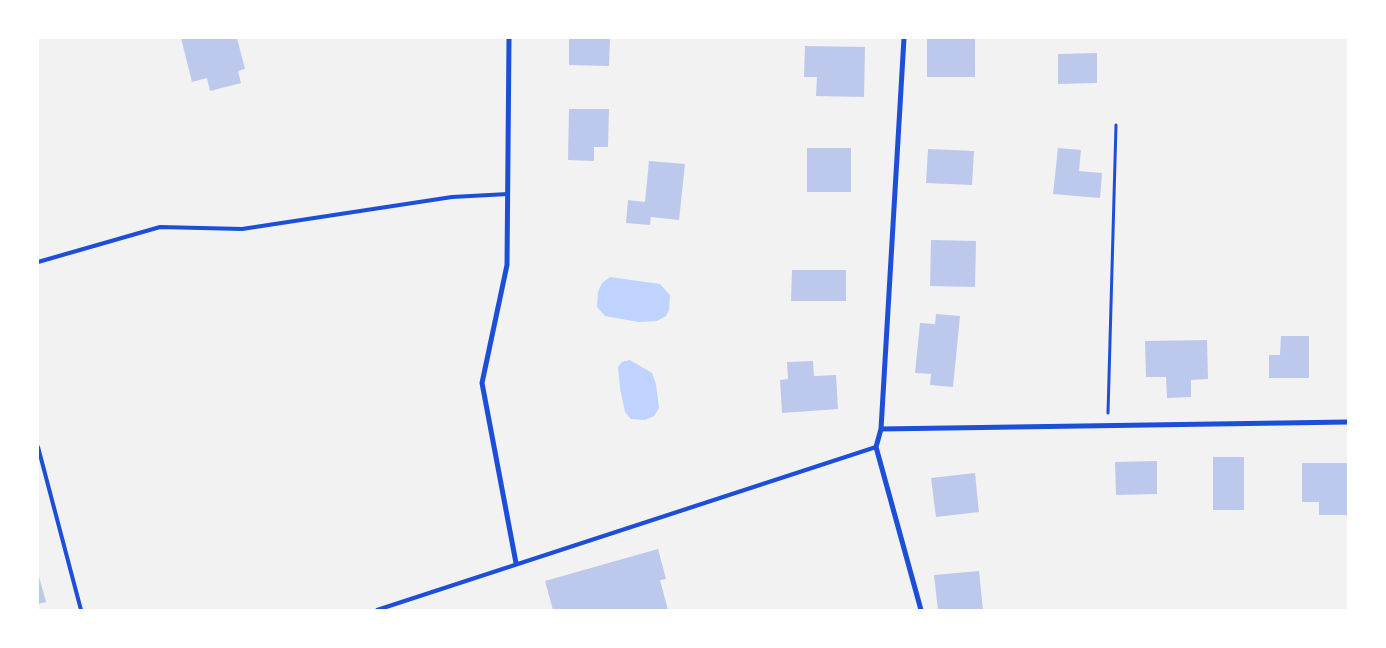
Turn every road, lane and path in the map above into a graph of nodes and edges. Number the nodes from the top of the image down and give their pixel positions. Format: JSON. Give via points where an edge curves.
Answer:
{"nodes":[{"id":1,"x":509,"y":38,"type":"edge"},
{"id":2,"x":904,"y":38,"type":"edge"},
{"id":3,"x":1116,"y":125,"type":"dead end"},
{"id":4,"x":508,"y":194,"type":"junction"},
{"id":5,"x":38,"y":262,"type":"edge"},
{"id":6,"x":1348,"y":422,"type":"edge"},
{"id":7,"x":1108,"y":426,"type":"junction"},
{"id":8,"x":882,"y":429,"type":"junction"},
{"id":9,"x":876,"y":446,"type":"junction"},
{"id":10,"x":38,"y":447,"type":"edge"},
{"id":11,"x":516,"y":563,"type":"junction"},
{"id":12,"x":81,"y":610,"type":"edge"},
{"id":13,"x":376,"y":610,"type":"edge"},
{"id":14,"x":921,"y":610,"type":"edge"}],
"edges":[{"from":1,"to":4,"type":"street"},
{"from":2,"to":8,"type":"street"},
{"from":3,"to":7,"type":"path"},
{"from":4,"to":5,"type":"lane","via":[[452,197],[242,229],[160,227]]},
{"from":4,"to":11,"type":"street","via":[[507,265],[482,383]]},
{"from":6,"to":7,"type":"street"},
{"from":7,"to":8,"type":"street"},
{"from":8,"to":9,"type":"street"},
{"from":9,"to":11,"type":"lane"},
{"from":9,"to":14,"type":"street"},
{"from":10,"to":12,"type":"lane"},
{"from":11,"to":13,"type":"lane"}]}
